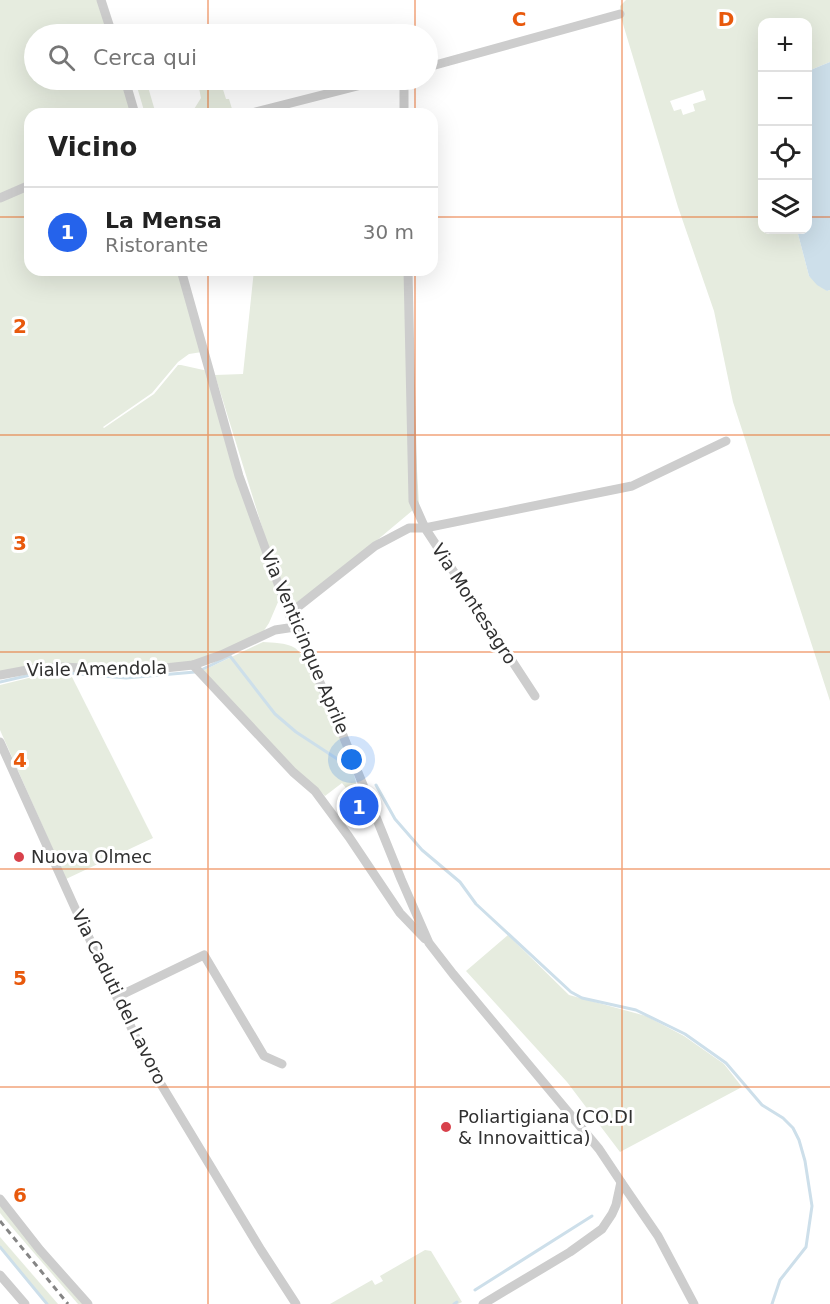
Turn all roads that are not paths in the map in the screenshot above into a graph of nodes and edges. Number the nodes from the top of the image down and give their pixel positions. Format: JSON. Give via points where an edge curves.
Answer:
{"nodes":[{"id":1,"x":101,"y":0,"type":"edge"},
{"id":2,"x":620,"y":14,"type":"dead end"},
{"id":3,"x":109,"y":24,"type":"edge"},
{"id":4,"x":438,"y":64,"type":"edge"},
{"id":5,"x":128,"y":90,"type":"edge"},
{"id":6,"x":342,"y":90,"type":"edge"},
{"id":7,"x":404,"y":90,"type":"edge"},
{"id":8,"x":133,"y":108,"type":"edge"},
{"id":9,"x":271,"y":108,"type":"edge"},
{"id":10,"x":404,"y":108,"type":"edge"},
{"id":11,"x":24,"y":188,"type":"edge"},
{"id":12,"x":0,"y":198,"type":"edge"},
{"id":13,"x":183,"y":276,"type":"edge"},
{"id":14,"x":408,"y":276,"type":"edge"},
{"id":15,"x":726,"y":441,"type":"dead end"},
{"id":16,"x":424,"y":528,"type":"junction"},
{"id":17,"x":289,"y":614,"type":"junction"},
{"id":18,"x":295,"y":627,"type":"junction"},
{"id":19,"x":197,"y":670,"type":"junction"},
{"id":20,"x":0,"y":675,"type":"edge"},
{"id":21,"x":535,"y":696,"type":"dead end"},
{"id":22,"x":0,"y":742,"type":"edge"},
{"id":23,"x":429,"y":943,"type":"junction"},
{"id":24,"x":117,"y":997,"type":"junction"},
{"id":25,"x":282,"y":1064,"type":"dead end"},
{"id":26,"x":621,"y":1182,"type":"junction"},
{"id":27,"x":0,"y":1199,"type":"edge"},
{"id":28,"x":0,"y":1275,"type":"edge"},
{"id":29,"x":25,"y":1304,"type":"edge"},
{"id":30,"x":88,"y":1304,"type":"edge"},
{"id":31,"x":296,"y":1304,"type":"edge"},
{"id":32,"x":483,"y":1304,"type":"edge"},
{"id":33,"x":694,"y":1304,"type":"edge"}],
"edges":[{"from":1,"to":3,"type":"street"},
{"from":2,"to":4,"type":"street"},
{"from":5,"to":8,"type":"street"},
{"from":6,"to":9,"type":"street"},
{"from":7,"to":10,"type":"street"},
{"from":11,"to":12,"type":"street"},
{"from":13,"to":17,"type":"street","name":"Via Venticinque Aprile","via":[[239,476]]},
{"from":14,"to":16,"type":"street","via":[[413,501]]},
{"from":15,"to":16,"type":"street","via":[[632,486]]},
{"from":16,"to":17,"type":"street","name":"Via Montesagro","via":[[410,528],[375,546]]},
{"from":16,"to":21,"type":"street","name":"Via Montesagro"},
{"from":17,"to":18,"type":"street","name":"Via Venticinque Aprile"},
{"from":18,"to":19,"type":"street","name":"Viale Amendola","via":[[275,630]]},
{"from":18,"to":23,"type":"street","name":"Via Venticinque Aprile"},
{"from":19,"to":20,"type":"street","name":"Viale Amendola","via":[[63,667]]},
{"from":19,"to":23,"type":"street","via":[[315,791],[400,914]]},
{"from":22,"to":24,"type":"street","name":"Via Caduti del Lavoro"},
{"from":23,"to":26,"type":"street","name":"Via Venticinque Aprile","via":[[599,1149]]},
{"from":24,"to":25,"type":"street","via":[[204,955],[264,1056]]},
{"from":24,"to":31,"type":"street","name":"Via Caduti del Lavoro","via":[[147,1061]]},
{"from":26,"to":32,"type":"street","via":[[616,1205],[602,1229]]},
{"from":26,"to":33,"type":"street","name":"Via Venticinque Aprile","via":[[658,1236]]},
{"from":27,"to":30,"type":"street"},
{"from":28,"to":29,"type":"street"}]}
